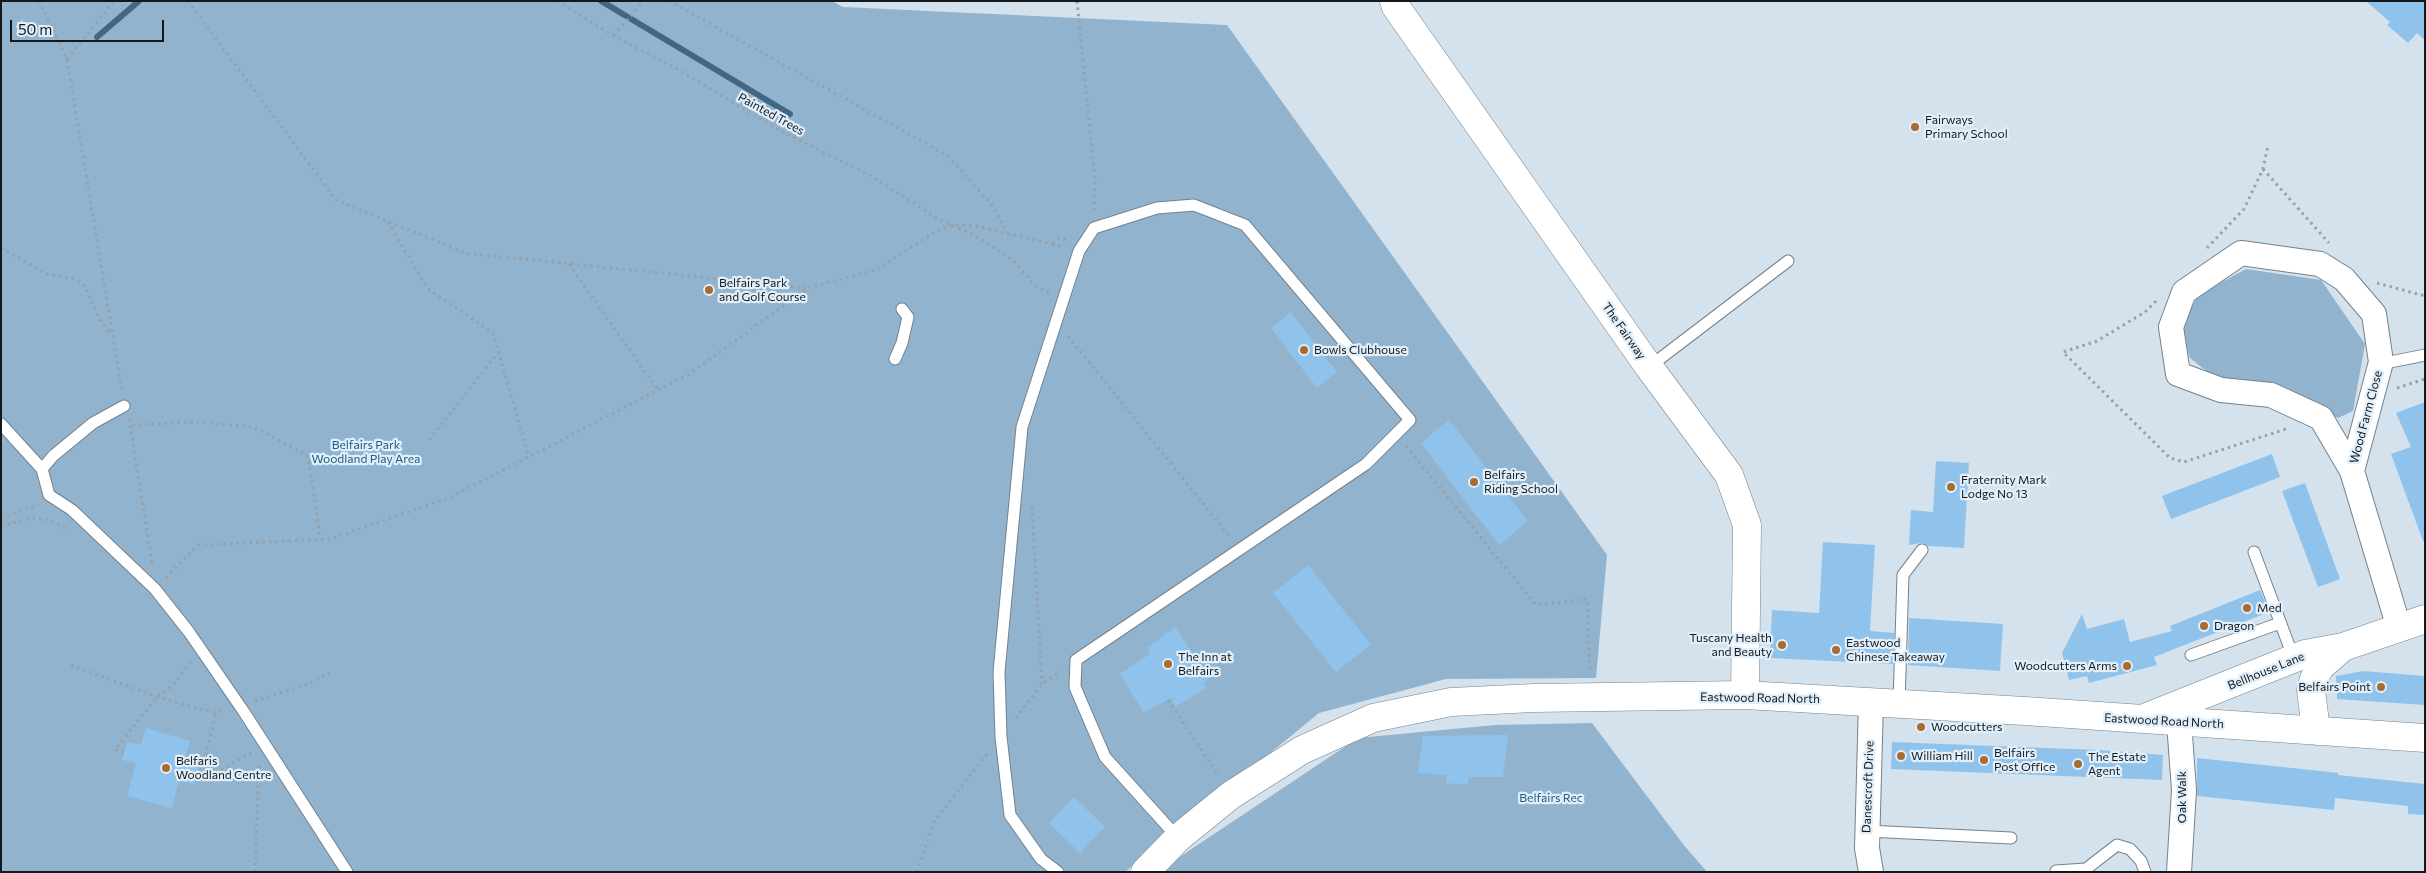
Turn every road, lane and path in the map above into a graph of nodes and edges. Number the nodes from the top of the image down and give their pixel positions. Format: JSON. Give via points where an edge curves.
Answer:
{"nodes":[{"id":1,"x":39,"y":1,"type":"edge"},
{"id":2,"x":114,"y":1,"type":"edge"},
{"id":3,"x":188,"y":1,"type":"edge"},
{"id":4,"x":557,"y":1,"type":"edge"},
{"id":5,"x":643,"y":1,"type":"edge"},
{"id":6,"x":669,"y":1,"type":"edge"},
{"id":7,"x":1078,"y":1,"type":"edge"},
{"id":8,"x":1394,"y":1,"type":"edge"},
{"id":9,"x":614,"y":36,"type":"junction"},
{"id":10,"x":67,"y":59,"type":"junction"},
{"id":11,"x":2263,"y":168,"type":"dead end"},
{"id":12,"x":388,"y":221,"type":"junction"},
{"id":13,"x":953,"y":225,"type":"junction"},
{"id":14,"x":1094,"y":228,"type":"junction"},
{"id":15,"x":1007,"y":233,"type":"junction"},
{"id":16,"x":1,"y":248,"type":"edge"},
{"id":17,"x":2334,"y":249,"type":"dead end"},
{"id":18,"x":1079,"y":251,"type":"junction"},
{"id":19,"x":1788,"y":261,"type":"dead end"},
{"id":20,"x":568,"y":263,"type":"junction"},
{"id":21,"x":2374,"y":283,"type":"dead end"},
{"id":22,"x":808,"y":288,"type":"junction"},
{"id":23,"x":2425,"y":296,"type":"edge"},
{"id":24,"x":1064,"y":301,"type":"junction"},
{"id":25,"x":902,"y":309,"type":"dead end"},
{"id":26,"x":1057,"y":322,"type":"junction"},
{"id":27,"x":112,"y":335,"type":"junction"},
{"id":28,"x":499,"y":353,"type":"junction"},
{"id":29,"x":2425,"y":355,"type":"edge"},
{"id":30,"x":895,"y":359,"type":"dead end"},
{"id":31,"x":2380,"y":364,"type":"junction"},
{"id":32,"x":1649,"y":367,"type":"junction"},
{"id":33,"x":658,"y":390,"type":"junction"},
{"id":34,"x":124,"y":406,"type":"junction"},
{"id":35,"x":1,"y":424,"type":"edge"},
{"id":36,"x":132,"y":425,"type":"junction"},
{"id":37,"x":1396,"y":434,"type":"junction"},
{"id":38,"x":429,"y":440,"type":"dead end"},
{"id":39,"x":529,"y":457,"type":"junction"},
{"id":40,"x":42,"y":469,"type":"junction"},
{"id":41,"x":2352,"y":470,"type":"junction"},
{"id":42,"x":49,"y":495,"type":"junction"},
{"id":43,"x":1032,"y":504,"type":"dead end"},
{"id":44,"x":1,"y":518,"type":"edge"},
{"id":45,"x":1,"y":526,"type":"edge"},
{"id":46,"x":71,"y":532,"type":"dead end"},
{"id":47,"x":320,"y":539,"type":"junction"},
{"id":48,"x":1240,"y":550,"type":"junction"},
{"id":49,"x":1922,"y":550,"type":"dead end"},
{"id":50,"x":2254,"y":552,"type":"dead end"},
{"id":51,"x":155,"y":589,"type":"junction"},
{"id":52,"x":2425,"y":620,"type":"edge"},
{"id":53,"x":2280,"y":623,"type":"junction"},
{"id":54,"x":2399,"y":628,"type":"junction"},
{"id":55,"x":2343,"y":647,"type":"junction"},
{"id":56,"x":2191,"y":655,"type":"dead end"},
{"id":57,"x":2289,"y":660,"type":"junction"},
{"id":58,"x":190,"y":662,"type":"dead end"},
{"id":59,"x":71,"y":665,"type":"dead end"},
{"id":60,"x":331,"y":672,"type":"dead end"},
{"id":61,"x":2314,"y":679,"type":"junction"},
{"id":62,"x":1042,"y":684,"type":"dead end"},
{"id":63,"x":2227,"y":686,"type":"junction"},
{"id":64,"x":1745,"y":695,"type":"junction"},
{"id":65,"x":158,"y":697,"type":"junction"},
{"id":66,"x":1592,"y":698,"type":"junction"},
{"id":67,"x":1168,"y":700,"type":"dead end"},
{"id":68,"x":1871,"y":702,"type":"junction"},
{"id":69,"x":1899,"y":703,"type":"junction"},
{"id":70,"x":239,"y":706,"type":"junction"},
{"id":71,"x":216,"y":713,"type":"junction"},
{"id":72,"x":2139,"y":720,"type":"junction"},
{"id":73,"x":2178,"y":722,"type":"junction"},
{"id":74,"x":2230,"y":725,"type":"junction"},
{"id":75,"x":2316,"y":731,"type":"junction"},
{"id":76,"x":260,"y":738,"type":"junction"},
{"id":77,"x":2425,"y":738,"type":"edge"},
{"id":78,"x":124,"y":752,"type":"dead end"},
{"id":79,"x":259,"y":763,"type":"dead end"},
{"id":80,"x":1231,"y":795,"type":"junction"},
{"id":81,"x":1866,"y":831,"type":"junction"},
{"id":82,"x":1178,"y":838,"type":"junction"},
{"id":83,"x":2011,"y":838,"type":"dead end"},
{"id":84,"x":2056,"y":871,"type":"edge"},
{"id":85,"x":255,"y":872,"type":"edge"},
{"id":86,"x":347,"y":872,"type":"edge"},
{"id":87,"x":1058,"y":872,"type":"edge"},
{"id":88,"x":1144,"y":872,"type":"edge"},
{"id":89,"x":1871,"y":872,"type":"edge"},
{"id":90,"x":2145,"y":872,"type":"edge"},
{"id":91,"x":2179,"y":872,"type":"edge"}],
"edges":[{"from":1,"to":10,"type":"path"},
{"from":2,"to":10,"type":"path"},
{"from":3,"to":12,"type":"path","via":[[336,200]]},
{"from":4,"to":9,"type":"path","name":"Painted Trees"},
{"from":5,"to":9,"type":"path"},
{"from":6,"to":15,"type":"path","via":[[948,156],[993,206]]},
{"from":7,"to":14,"type":"path","via":[[1096,179]]},
{"from":8,"to":32,"type":"street","name":"The Fairway"},
{"from":9,"to":13,"type":"path","name":"Painted Trees","via":[[677,69],[779,130],[871,176]]},
{"from":10,"to":27,"type":"path"},
{"from":11,"to":17,"type":"path"},
{"from":12,"to":20,"type":"path","via":[[464,253]]},
{"from":12,"to":28,"type":"path","via":[[427,288],[493,333]]},
{"from":13,"to":15,"type":"path"},
{"from":13,"to":22,"type":"path","via":[[936,231],[878,269]]},
{"from":13,"to":24,"type":"path","name":"Painted Trees","via":[[1012,259],[1035,286]]},
{"from":14,"to":18,"type":"lane"},
{"from":14,"to":37,"type":"lane","via":[[1157,208],[1194,205],[1245,225],[1410,420]]},
{"from":15,"to":18,"type":"path"},
{"from":16,"to":27,"type":"path","via":[[47,274],[75,279],[85,286],[100,320]]},
{"from":18,"to":24,"type":"lane"},
{"from":19,"to":32,"type":"lane"},
{"from":20,"to":22,"type":"path"},
{"from":20,"to":33,"type":"path"},
{"from":21,"to":23,"type":"path"},
{"from":22,"to":33,"type":"path","via":[[689,374]]},
{"from":24,"to":26,"type":"lane"},
{"from":25,"to":30,"type":"lane","via":[[908,317]]},
{"from":26,"to":48,"type":"path"},
{"from":26,"to":87,"type":"lane","via":[[1022,426],[999,672],[1001,737],[1010,815],[1041,859]]},
{"from":27,"to":34,"type":"path"},
{"from":28,"to":38,"type":"path"},
{"from":28,"to":39,"type":"path"},
{"from":29,"to":31,"type":"lane"},
{"from":31,"to":41,"type":"street","name":"Wood Farm Close"},
{"from":31,"to":41,"type":"street","name":"Wood Farm Close","via":[[2374,314],[2344,279],[2320,264],[2241,253],[2184,292],[2171,327],[2178,374],[2221,390],[2271,395],[2320,418]]},
{"from":32,"to":64,"type":"street","name":"The Fairway","via":[[1729,475],[1747,526]]},
{"from":33,"to":39,"type":"path"},
{"from":34,"to":36,"type":"path"},
{"from":34,"to":40,"type":"lane","via":[[93,423]]},
{"from":35,"to":40,"type":"lane"},
{"from":36,"to":47,"type":"path","via":[[195,422],[253,427],[307,455]]},
{"from":36,"to":51,"type":"path"},
{"from":37,"to":48,"type":"lane","via":[[1366,464]]},
{"from":37,"to":66,"type":"path","via":[[1536,605],[1587,600]]},
{"from":39,"to":47,"type":"path","via":[[453,496],[331,539]]},
{"from":40,"to":42,"type":"lane"},
{"from":41,"to":54,"type":"street","name":"Wood Farm Close"},
{"from":42,"to":44,"type":"path","via":[[37,507]]},
{"from":42,"to":51,"type":"lane","via":[[72,510]]},
{"from":43,"to":62,"type":"path"},
{"from":45,"to":46,"type":"path","via":[[32,518],[50,520]]},
{"from":47,"to":51,"type":"path","via":[[198,545]]},
{"from":48,"to":82,"type":"lane","via":[[1076,660],[1075,687],[1106,757]]},
{"from":49,"to":69,"type":"lane","via":[[1903,575]]},
{"from":50,"to":53,"type":"lane"},
{"from":51,"to":70,"type":"lane","via":[[189,632]]},
{"from":52,"to":54,"type":"street","name":"Bellhouse Lane"},
{"from":53,"to":56,"type":"lane"},
{"from":53,"to":57,"type":"lane"},
{"from":54,"to":55,"type":"street","name":"Bellhouse Lane"},
{"from":55,"to":57,"type":"street","name":"Bellhouse Lane"},
{"from":55,"to":61,"type":"street","via":[[2320,667]]},
{"from":57,"to":61,"type":"street"},
{"from":57,"to":63,"type":"street","name":"Bellhouse Lane"},
{"from":58,"to":65,"type":"path","via":[[174,685]]},
{"from":59,"to":65,"type":"path"},
{"from":60,"to":70,"type":"path","via":[[310,683]]},
{"from":61,"to":75,"type":"street","via":[[2311,690]]},
{"from":63,"to":72,"type":"street","name":"Bellhouse Lane"},
{"from":63,"to":74,"type":"street"},
{"from":64,"to":66,"type":"street","name":"Eastwood Road North"},
{"from":64,"to":68,"type":"street","name":"Eastwood Road North"},
{"from":65,"to":71,"type":"path"},
{"from":65,"to":78,"type":"path","via":[[116,750]]},
{"from":66,"to":80,"type":"street","name":"Eastwood Road North","via":[[1451,702],[1373,718],[1302,750]]},
{"from":67,"to":80,"type":"path"},
{"from":68,"to":69,"type":"street","name":"Eastwood Road North"},
{"from":68,"to":81,"type":"street","name":"Danescroft Drive"},
{"from":69,"to":72,"type":"street","name":"Eastwood Road North"},
{"from":70,"to":71,"type":"path"},
{"from":70,"to":76,"type":"lane"},
{"from":71,"to":76,"type":"path","via":[[199,773],[210,776],[253,753]]},
{"from":72,"to":73,"type":"street","name":"Eastwood Road North"},
{"from":73,"to":74,"type":"street","name":"Eastwood Road North"},
{"from":73,"to":91,"type":"street","name":"Oak Walk","via":[[2184,790]]},
{"from":74,"to":75,"type":"street","name":"Eastwood Road North"},
{"from":75,"to":77,"type":"street","name":"Eastwood Road North"},
{"from":76,"to":86,"type":"lane"},
{"from":79,"to":85,"type":"path"},
{"from":80,"to":82,"type":"street","name":"Eastwood Road North"},
{"from":81,"to":83,"type":"lane"},
{"from":81,"to":89,"type":"street","name":"Danescroft Drive"},
{"from":82,"to":88,"type":"street","name":"Eastwood Road North"},
{"from":84,"to":90,"type":"lane","via":[[2086,869],[2117,845],[2130,849]]}]}
